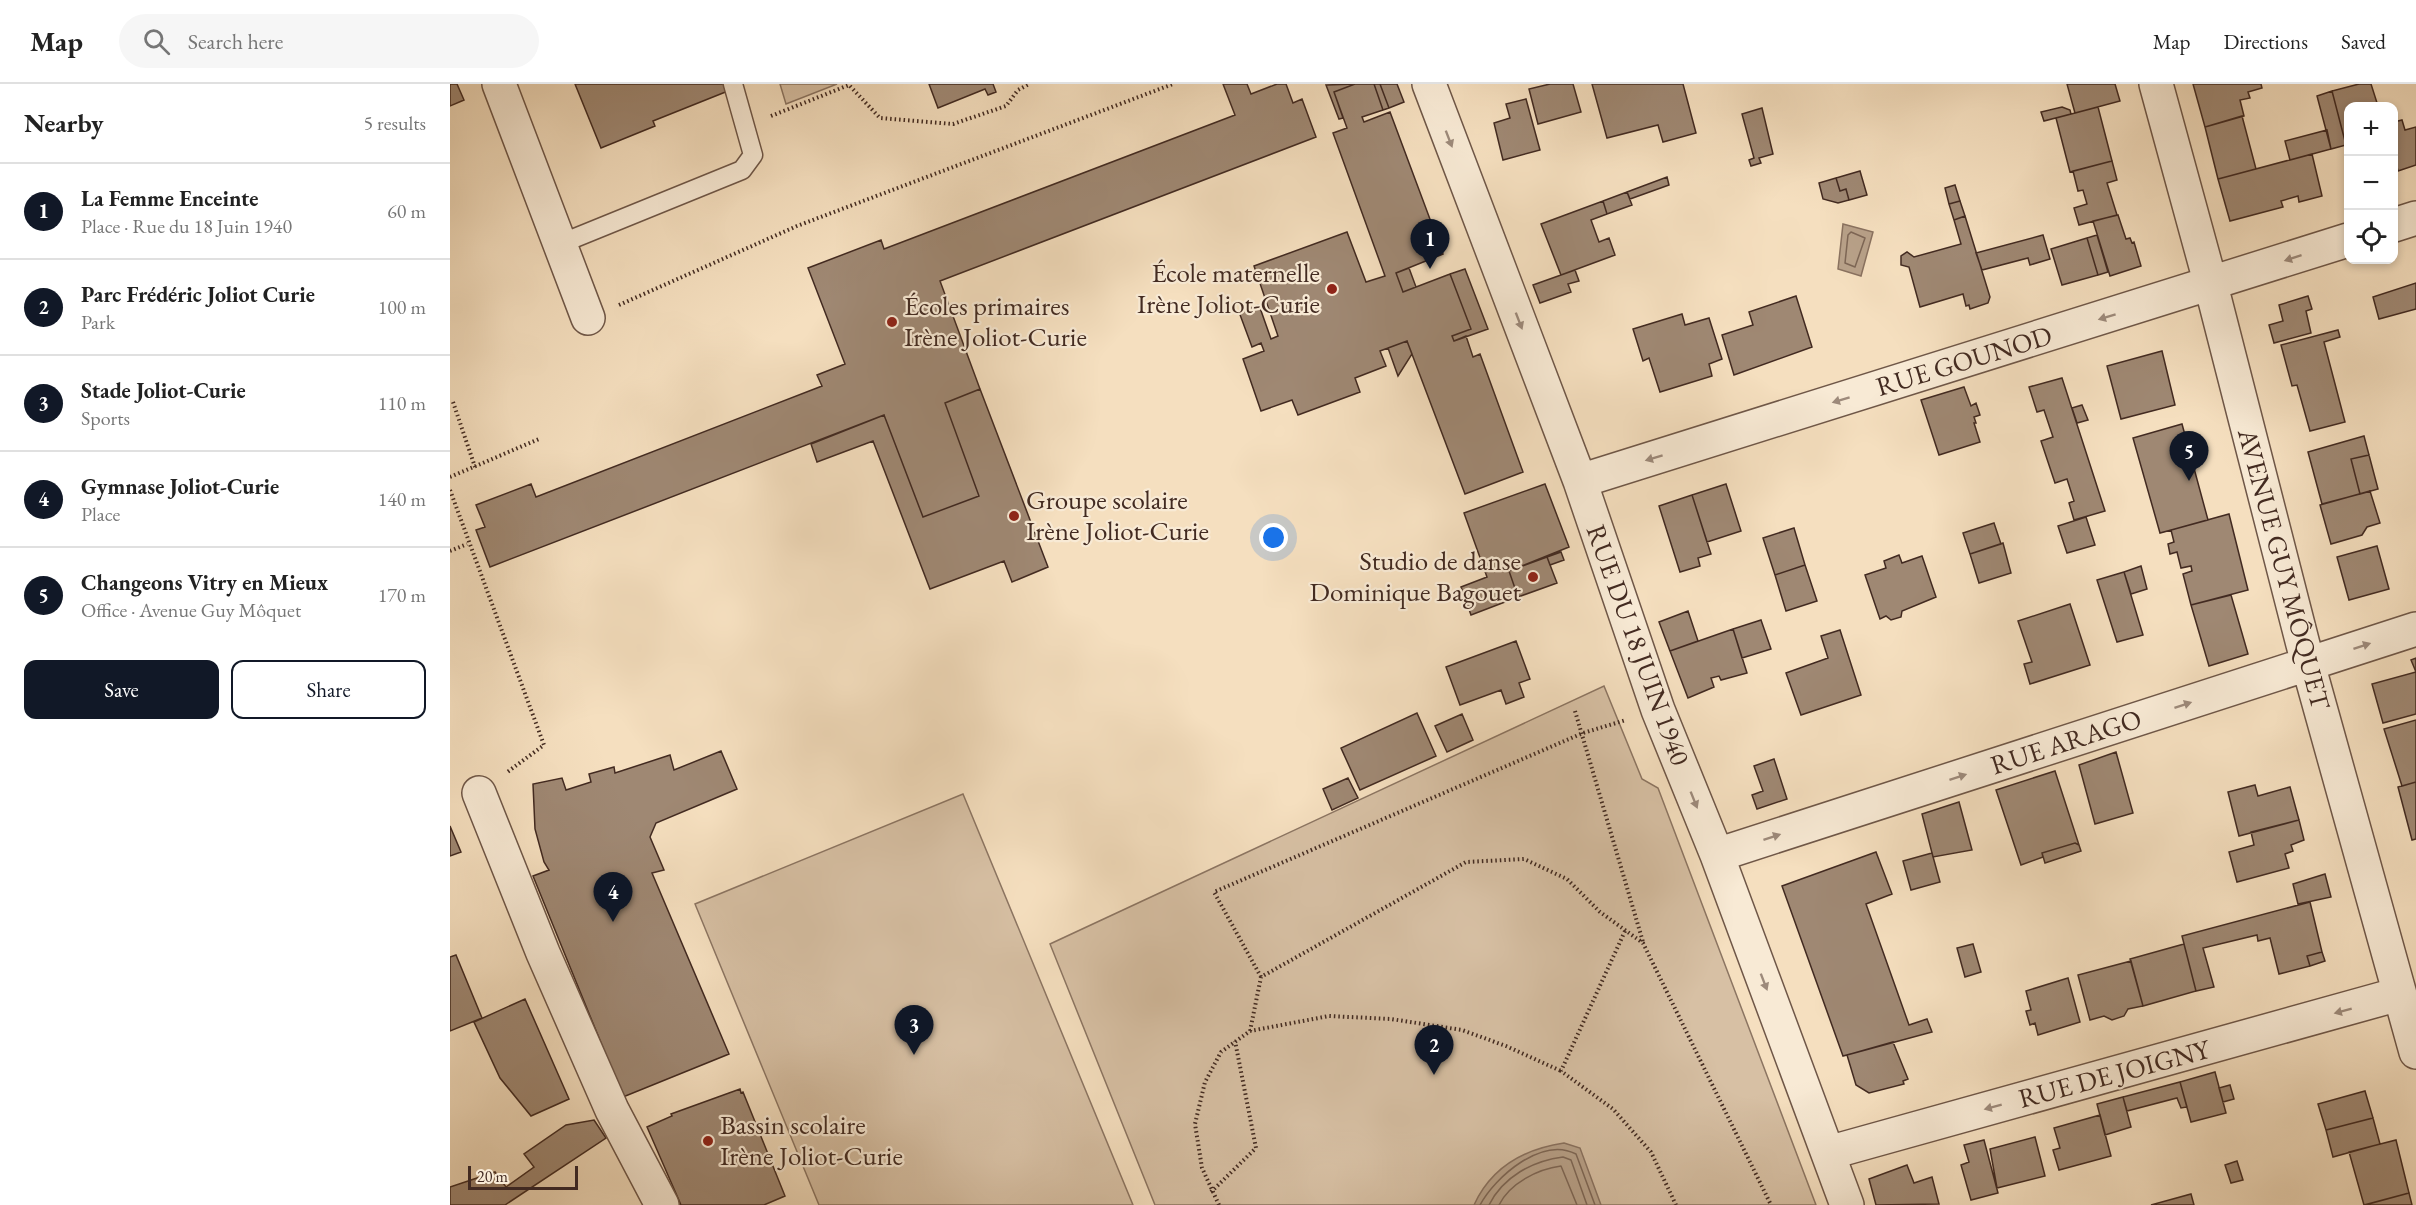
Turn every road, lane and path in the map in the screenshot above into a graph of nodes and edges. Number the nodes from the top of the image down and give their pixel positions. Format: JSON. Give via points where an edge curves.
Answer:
{"nodes":[{"id":1,"x":500,"y":84,"type":"edge"},
{"id":2,"x":733,"y":84,"type":"edge"},
{"id":3,"x":1029,"y":84,"type":"edge"},
{"id":4,"x":1173,"y":84,"type":"edge"},
{"id":5,"x":1429,"y":84,"type":"edge"},
{"id":6,"x":2156,"y":84,"type":"edge"},
{"id":7,"x":849,"y":85,"type":"edge"},
{"id":8,"x":745,"y":126,"type":"junction"},
{"id":9,"x":2416,"y":218,"type":"edge"},
{"id":10,"x":2398,"y":224,"type":"edge"},
{"id":11,"x":2344,"y":242,"type":"edge"},
{"id":12,"x":560,"y":244,"type":"junction"},
{"id":13,"x":2211,"y":285,"type":"junction"},
{"id":14,"x":588,"y":318,"type":"joint"},
{"id":15,"x":453,"y":402,"type":"dead end"},
{"id":16,"x":539,"y":439,"type":"dead end"},
{"id":17,"x":475,"y":467,"type":"junction"},
{"id":18,"x":450,"y":477,"type":"edge"},
{"id":19,"x":1580,"y":481,"type":"junction"},
{"id":20,"x":450,"y":490,"type":"edge"},
{"id":21,"x":467,"y":544,"type":"dead end"},
{"id":22,"x":450,"y":551,"type":"edge"},
{"id":23,"x":2416,"y":629,"type":"edge"},
{"id":24,"x":2308,"y":664,"type":"junction"},
{"id":25,"x":1658,"y":710,"type":"junction"},
{"id":26,"x":1575,"y":711,"type":"dead end"},
{"id":27,"x":1584,"y":733,"type":"junction"},
{"id":28,"x":479,"y":793,"type":"joint"},
{"id":29,"x":1717,"y":855,"type":"junction"},
{"id":30,"x":1625,"y":931,"type":"junction"},
{"id":31,"x":1643,"y":943,"type":"junction"},
{"id":32,"x":1261,"y":977,"type":"junction"},
{"id":33,"x":2399,"y":994,"type":"junction"},
{"id":34,"x":1250,"y":1031,"type":"junction"},
{"id":35,"x":1235,"y":1041,"type":"junction"},
{"id":36,"x":2416,"y":1052,"type":"edge"},
{"id":37,"x":1561,"y":1071,"type":"junction"},
{"id":38,"x":1828,"y":1153,"type":"junction"},
{"id":39,"x":1211,"y":1192,"type":"junction"},
{"id":40,"x":662,"y":1205,"type":"edge"},
{"id":41,"x":1219,"y":1205,"type":"edge"},
{"id":42,"x":1676,"y":1205,"type":"edge"},
{"id":43,"x":1771,"y":1205,"type":"edge"},
{"id":44,"x":1847,"y":1205,"type":"edge"}],
"edges":[{"from":1,"to":12,"type":"street"},
{"from":2,"to":8,"type":"lane"},
{"from":3,"to":7,"type":"path","via":[[1018,90],[1006,106],[953,124],[880,118]]},
{"from":4,"to":14,"type":"path","via":[[797,226]]},
{"from":5,"to":19,"type":"street","name":"RUE DU 18 JUIN 1940","one_way":true},
{"from":6,"to":13,"type":"street","name":"AVENUE GUY MÔQUET"},
{"from":7,"to":8,"type":"path"},
{"from":8,"to":12,"type":"lane","via":[[753,155],[742,170]]},
{"from":9,"to":10,"type":"street"},
{"from":11,"to":13,"type":"street","name":"RUE GOUNOD","one_way":true},
{"from":12,"to":14,"type":"street"},
{"from":13,"to":19,"type":"street","name":"RUE GOUNOD","one_way":true},
{"from":13,"to":24,"type":"street","name":"AVENUE GUY MÔQUET"},
{"from":15,"to":17,"type":"path"},
{"from":16,"to":17,"type":"path"},
{"from":17,"to":18,"type":"path"},
{"from":19,"to":25,"type":"street","name":"RUE DU 18 JUIN 1940"},
{"from":20,"to":28,"type":"path","via":[[544,745]]},
{"from":21,"to":22,"type":"path"},
{"from":24,"to":23,"type":"street","name":"RUE ARAGO","one_way":true},
{"from":29,"to":24,"type":"street","name":"RUE ARAGO","one_way":true},
{"from":24,"to":33,"type":"street","name":"AVENUE GUY MÔQUET"},
{"from":25,"to":27,"type":"path"},
{"from":25,"to":29,"type":"street","name":"RUE DU 18 JUIN 1940","one_way":true},
{"from":26,"to":27,"type":"path"},
{"from":27,"to":31,"type":"path"},
{"from":27,"to":32,"type":"path","via":[[1214,892]]},
{"from":28,"to":40,"type":"street","via":[[612,1110]]},
{"from":29,"to":38,"type":"street","name":"RUE DU 18 JUIN 1940","one_way":true},
{"from":30,"to":31,"type":"path"},
{"from":30,"to":32,"type":"path","via":[[1567,879],[1524,859],[1466,862]]},
{"from":30,"to":37,"type":"path"},
{"from":31,"to":43,"type":"path"},
{"from":32,"to":34,"type":"path"},
{"from":33,"to":36,"type":"street","name":"AVENUE GUY MÔQUET"},
{"from":33,"to":38,"type":"street","name":"RUE DE JOIGNY","one_way":true},
{"from":34,"to":35,"type":"path"},
{"from":34,"to":37,"type":"path","via":[[1329,1016],[1391,1019],[1462,1030]]},
{"from":35,"to":39,"type":"path","via":[[1221,1052],[1205,1082],[1196,1124],[1202,1168]]},
{"from":35,"to":39,"type":"path","via":[[1256,1148]]},
{"from":37,"to":42,"type":"path","via":[[1613,1109],[1651,1152]]},
{"from":38,"to":44,"type":"street","name":"RUE DU 18 JUIN 1940"},
{"from":39,"to":41,"type":"path"}]}
